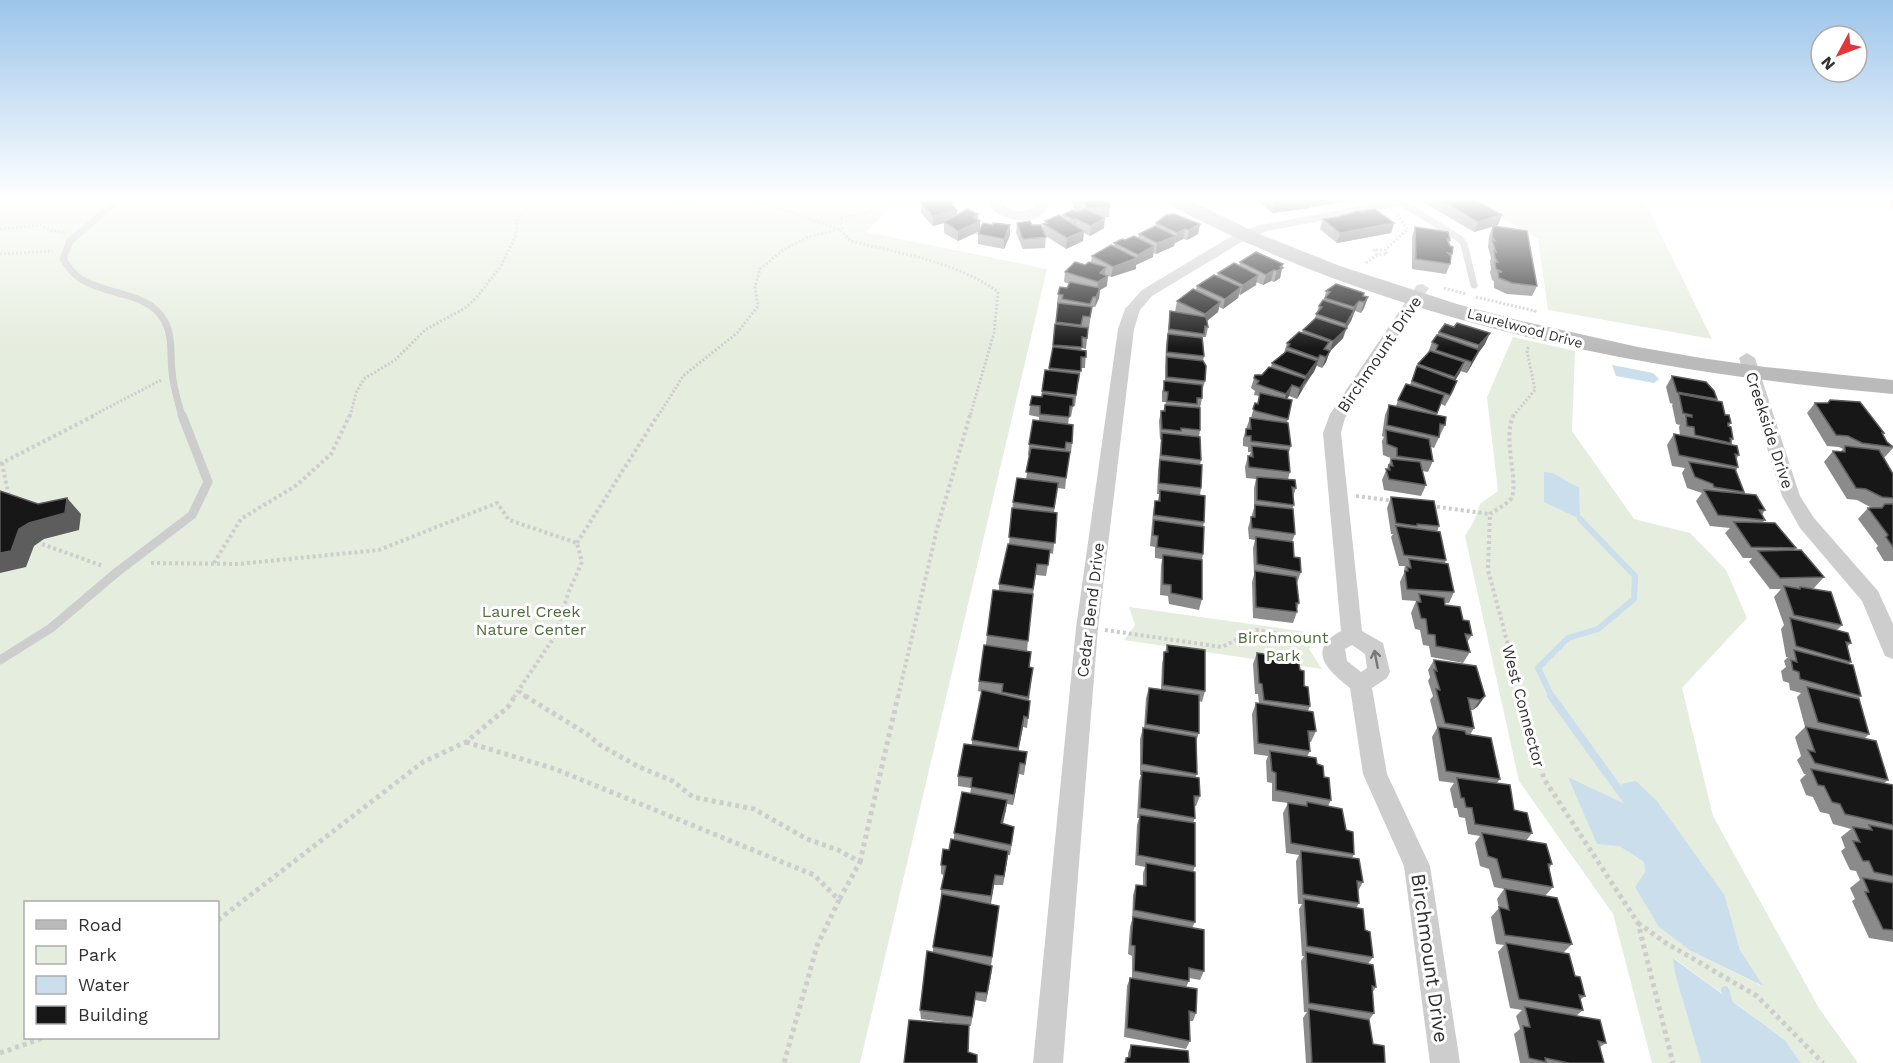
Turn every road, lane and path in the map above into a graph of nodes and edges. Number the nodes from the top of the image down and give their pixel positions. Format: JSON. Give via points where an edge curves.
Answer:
{"nodes":[{"id":1,"x":65,"y":250,"type":"joint"},
{"id":2,"x":509,"y":250,"type":"edge"},
{"id":3,"x":784,"y":250,"type":"edge"},
{"id":4,"x":883,"y":250,"type":"edge"},
{"id":5,"x":1221,"y":250,"type":"edge"},
{"id":6,"x":1306,"y":250,"type":"edge"},
{"id":7,"x":1385,"y":250,"type":"edge"},
{"id":8,"x":1465,"y":250,"type":"edge"},
{"id":9,"x":0,"y":254,"type":"edge"},
{"id":10,"x":1359,"y":261,"type":"dead end"},
{"id":11,"x":1366,"y":263,"type":"junction"},
{"id":12,"x":1376,"y":267,"type":"dead end"},
{"id":13,"x":1474,"y":285,"type":"dead end"},
{"id":14,"x":1426,"y":291,"type":"junction"},
{"id":15,"x":1535,"y":311,"type":"dead end"},
{"id":16,"x":1530,"y":339,"type":"dead end"},
{"id":17,"x":1749,"y":366,"type":"junction"},
{"id":18,"x":172,"y":374,"type":"junction"},
{"id":19,"x":1893,"y":374,"type":"edge"},
{"id":20,"x":1893,"y":387,"type":"edge"},
{"id":21,"x":1,"y":464,"type":"edge"},
{"id":22,"x":1338,"y":495,"type":"junction"},
{"id":23,"x":1398,"y":502,"type":"edge"},
{"id":24,"x":10,"y":504,"type":"edge"},
{"id":25,"x":1421,"y":505,"type":"edge"},
{"id":26,"x":1490,"y":514,"type":"junction"},
{"id":27,"x":577,"y":543,"type":"junction"},
{"id":28,"x":42,"y":544,"type":"dead end"},
{"id":29,"x":129,"y":563,"type":"junction"},
{"id":30,"x":214,"y":563,"type":"junction"},
{"id":31,"x":117,"y":572,"type":"junction"},
{"id":32,"x":1086,"y":628,"type":"junction"},
{"id":33,"x":1343,"y":640,"type":"junction"},
{"id":34,"x":1893,"y":650,"type":"edge"},
{"id":35,"x":0,"y":660,"type":"edge"},
{"id":36,"x":1360,"y":684,"type":"junction"},
{"id":37,"x":519,"y":691,"type":"junction"},
{"id":38,"x":466,"y":742,"type":"junction"},
{"id":39,"x":860,"y":862,"type":"junction"},
{"id":40,"x":839,"y":900,"type":"junction"},
{"id":41,"x":219,"y":919,"type":"edge"},
{"id":42,"x":1638,"y":923,"type":"junction"},
{"id":43,"x":40,"y":1039,"type":"edge"},
{"id":44,"x":0,"y":1053,"type":"edge"},
{"id":45,"x":784,"y":1063,"type":"edge"},
{"id":46,"x":1048,"y":1063,"type":"edge"},
{"id":47,"x":1445,"y":1063,"type":"edge"},
{"id":48,"x":1673,"y":1063,"type":"edge"},
{"id":49,"x":1823,"y":1063,"type":"edge"}],
"edges":[{"from":1,"to":9,"type":"path"},
{"from":1,"to":18,"type":"lane","via":[[63,259],[68,271],[78,278],[151,305],[161,315],[169,327]]},
{"from":2,"to":30,"type":"path","via":[[501,266],[465,308],[425,330],[395,360],[364,379],[331,454],[297,485],[241,519]]},
{"from":3,"to":27,"type":"path","via":[[760,269],[755,287],[758,306],[737,333],[683,376]]},
{"from":4,"to":39,"type":"path","via":[[961,271],[986,281],[998,292],[994,333],[937,529]]},
{"from":5,"to":32,"type":"street","name":"Cedar Bend Drive","via":[[1159,285],[1133,309],[1126,329]]},
{"from":6,"to":14,"type":"street","name":"Laurelwood Drive"},
{"from":7,"to":11,"type":"path","via":[[1387,254],[1377,255]]},
{"from":8,"to":13,"type":"lane"},
{"from":10,"to":11,"type":"path"},
{"from":11,"to":12,"type":"path"},
{"from":14,"to":15,"type":"path"},
{"from":14,"to":17,"type":"street","name":"Laurelwood Drive"},
{"from":14,"to":22,"type":"street","name":"Birchmount Drive","via":[[1336,418],[1332,445]]},
{"from":16,"to":26,"type":"path","via":[[1527,351],[1535,390],[1512,417],[1508,441],[1514,489],[1511,499]]},
{"from":17,"to":19,"type":"street","name":"Laurelwood Drive"},
{"from":17,"to":20,"type":"street","name":"Laurelwood Drive"},
{"from":17,"to":34,"type":"street","name":"Creekside Drive","via":[[1791,496],[1807,523],[1871,597]]},
{"from":18,"to":21,"type":"path"},
{"from":18,"to":29,"type":"lane","via":[[208,482],[192,515]]},
{"from":21,"to":24,"type":"path"},
{"from":22,"to":23,"type":"path"},
{"from":22,"to":33,"type":"street","name":"Birchmount Drive"},
{"from":25,"to":26,"type":"path"},
{"from":26,"to":42,"type":"path","name":"West Connector","via":[[1488,570],[1544,780]]},
{"from":27,"to":30,"type":"path","via":[[509,520],[497,503],[379,550]]},
{"from":27,"to":37,"type":"path","via":[[582,562],[555,636]]},
{"from":28,"to":31,"type":"path"},
{"from":29,"to":30,"type":"path"},
{"from":29,"to":31,"type":"lane"},
{"from":31,"to":35,"type":"lane","via":[[51,628]]},
{"from":32,"to":33,"type":"path","via":[[1222,647],[1256,630]]},
{"from":32,"to":46,"type":"street","name":"Cedar Bend Drive"},
{"from":33,"to":36,"type":"street","name":"Birchmount Drive","via":[[1336,664]]},
{"from":36,"to":33,"type":"street","one_way":true,"via":[[1379,672],[1375,649]]},
{"from":36,"to":47,"type":"street","name":"Birchmount Drive","via":[[1375,774],[1417,866]]},
{"from":37,"to":38,"type":"path","via":[[508,707]]},
{"from":37,"to":39,"type":"path","via":[[600,745],[673,781],[693,796],[754,809],[807,839]]},
{"from":38,"to":40,"type":"path","via":[[555,769],[814,875]]},
{"from":38,"to":41,"type":"path","via":[[423,762]]},
{"from":39,"to":40,"type":"path"},
{"from":40,"to":45,"type":"path","via":[[817,946]]},
{"from":42,"to":48,"type":"path","name":"West Connector"},
{"from":42,"to":49,"type":"path","via":[[1666,944],[1757,996]]},
{"from":43,"to":44,"type":"path"}]}
